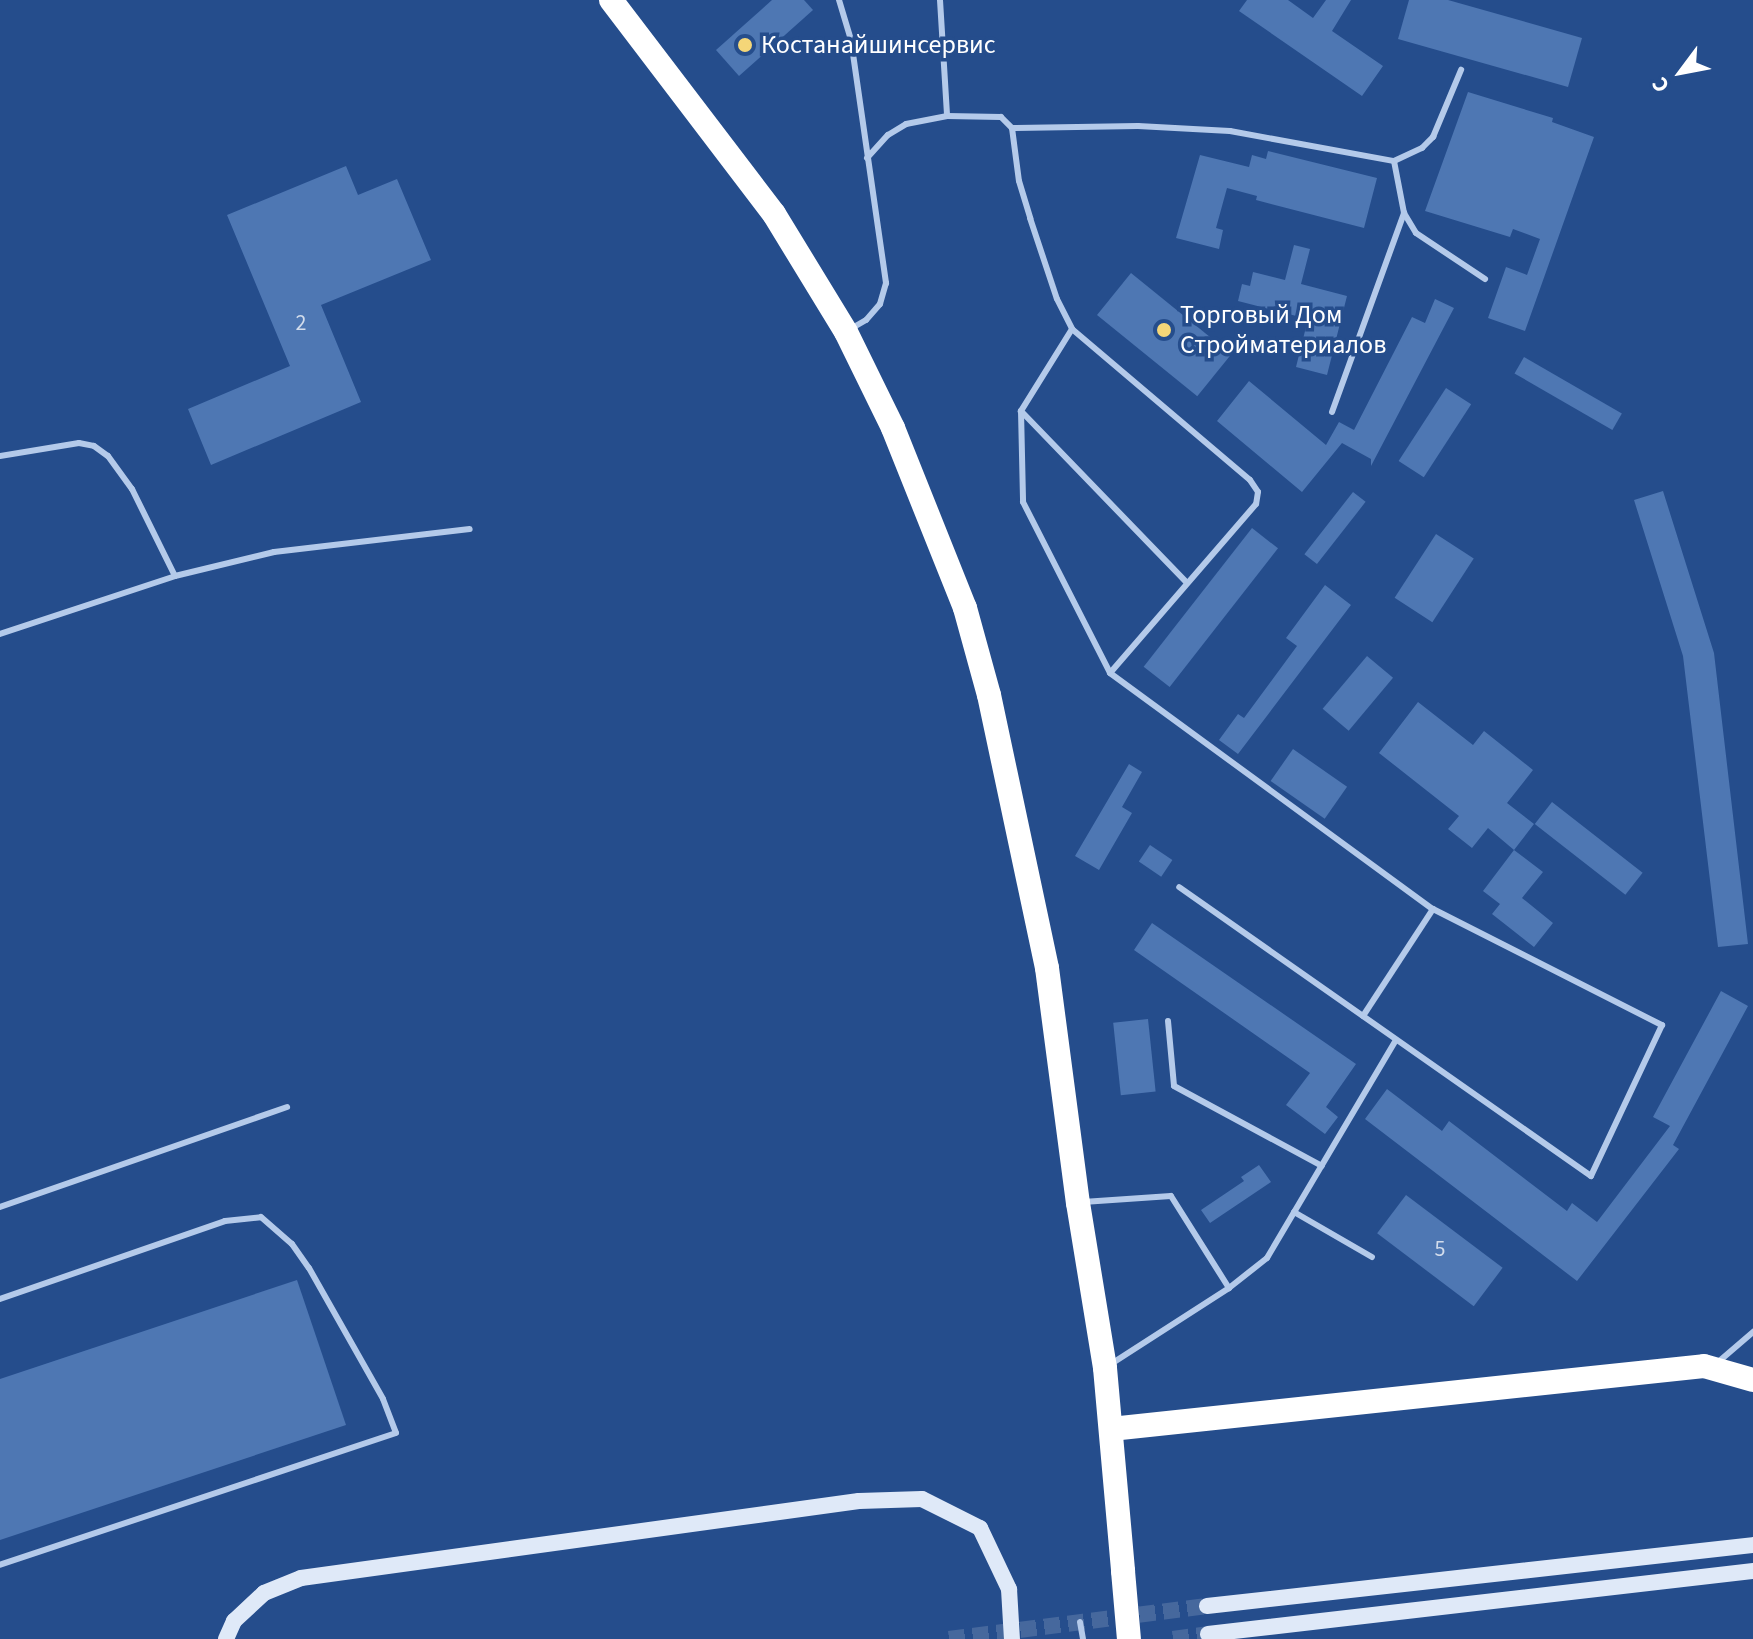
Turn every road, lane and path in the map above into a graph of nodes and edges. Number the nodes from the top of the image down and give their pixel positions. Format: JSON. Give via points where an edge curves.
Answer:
{"nodes":[{"id":1,"x":611,"y":0,"type":"edge"},
{"id":2,"x":839,"y":0,"type":"edge"},
{"id":3,"x":940,"y":0,"type":"edge"},
{"id":4,"x":1461,"y":70,"type":"dead end"},
{"id":5,"x":947,"y":116,"type":"junction"},
{"id":6,"x":1012,"y":128,"type":"junction"},
{"id":7,"x":867,"y":158,"type":"junction"},
{"id":8,"x":1394,"y":161,"type":"junction"},
{"id":9,"x":1404,"y":213,"type":"junction"},
{"id":10,"x":1485,"y":279,"type":"dead end"},
{"id":11,"x":1072,"y":329,"type":"junction"},
{"id":12,"x":846,"y":332,"type":"junction"},
{"id":13,"x":1021,"y":411,"type":"junction"},
{"id":14,"x":1332,"y":412,"type":"dead end"},
{"id":15,"x":0,"y":456,"type":"edge"},
{"id":16,"x":470,"y":529,"type":"dead end"},
{"id":17,"x":175,"y":576,"type":"junction"},
{"id":18,"x":1187,"y":583,"type":"junction"},
{"id":19,"x":0,"y":634,"type":"edge"},
{"id":20,"x":1110,"y":673,"type":"junction"},
{"id":21,"x":1179,"y":887,"type":"dead end"},
{"id":22,"x":1433,"y":909,"type":"junction"},
{"id":23,"x":1363,"y":1016,"type":"junction"},
{"id":24,"x":1168,"y":1021,"type":"dead end"},
{"id":25,"x":1396,"y":1040,"type":"junction"},
{"id":26,"x":287,"y":1107,"type":"dead end"},
{"id":27,"x":1322,"y":1166,"type":"junction"},
{"id":28,"x":1078,"y":1203,"type":"junction"},
{"id":29,"x":0,"y":1207,"type":"edge"},
{"id":30,"x":1294,"y":1212,"type":"junction"},
{"id":31,"x":1372,"y":1257,"type":"dead end"},
{"id":32,"x":1229,"y":1288,"type":"junction"},
{"id":33,"x":0,"y":1299,"type":"edge"},
{"id":34,"x":1753,"y":1332,"type":"edge"},
{"id":35,"x":1105,"y":1368,"type":"junction"},
{"id":36,"x":1711,"y":1368,"type":"junction"},
{"id":37,"x":1753,"y":1380,"type":"edge"},
{"id":38,"x":1111,"y":1429,"type":"junction"},
{"id":39,"x":1753,"y":1545,"type":"edge"},
{"id":40,"x":0,"y":1565,"type":"edge"},
{"id":41,"x":1753,"y":1571,"type":"edge"},
{"id":42,"x":1207,"y":1606,"type":"tunnel mouth"},
{"id":43,"x":1080,"y":1622,"type":"dead end"},
{"id":44,"x":1208,"y":1634,"type":"dead end"},
{"id":45,"x":226,"y":1639,"type":"edge"},
{"id":46,"x":1012,"y":1639,"type":"edge"},
{"id":47,"x":1083,"y":1639,"type":"edge"},
{"id":48,"x":1129,"y":1639,"type":"edge"}],
"edges":[{"from":1,"to":12,"type":"highway","via":[[774,214]]},
{"from":2,"to":7,"type":"lane","via":[[851,40]]},
{"from":3,"to":5,"type":"lane"},
{"from":4,"to":8,"type":"lane","via":[[1433,137]]},
{"from":5,"to":6,"type":"lane","via":[[1001,117]]},
{"from":5,"to":7,"type":"lane","via":[[906,124]]},
{"from":6,"to":8,"type":"lane","via":[[1230,131]]},
{"from":6,"to":11,"type":"lane","via":[[1030,218]]},
{"from":7,"to":12,"type":"lane","via":[[886,283],[880,304]]},
{"from":8,"to":9,"type":"lane"},
{"from":9,"to":10,"type":"lane","via":[[1416,233]]},
{"from":9,"to":14,"type":"lane"},
{"from":11,"to":13,"type":"lane"},
{"from":11,"to":18,"type":"lane","via":[[1258,492],[1256,504]]},
{"from":12,"to":28,"type":"highway","via":[[933,519],[989,695],[1047,968]]},
{"from":13,"to":18,"type":"lane"},
{"from":13,"to":20,"type":"lane","via":[[1023,502]]},
{"from":15,"to":17,"type":"lane","via":[[79,443],[101,451],[132,489]]},
{"from":16,"to":17,"type":"lane","via":[[274,552]]},
{"from":17,"to":19,"type":"lane"},
{"from":18,"to":20,"type":"lane"},
{"from":20,"to":22,"type":"lane"},
{"from":21,"to":23,"type":"lane"},
{"from":22,"to":23,"type":"lane"},
{"from":22,"to":25,"type":"lane","via":[[1662,1025],[1591,1176]]},
{"from":23,"to":25,"type":"lane"},
{"from":24,"to":27,"type":"lane","via":[[1174,1086]]},
{"from":25,"to":27,"type":"lane"},
{"from":26,"to":29,"type":"lane"},
{"from":27,"to":30,"type":"lane"},
{"from":28,"to":32,"type":"lane","via":[[1171,1196]]},
{"from":28,"to":35,"type":"highway"},
{"from":30,"to":31,"type":"lane"},
{"from":30,"to":32,"type":"lane","via":[[1267,1258]]},
{"from":32,"to":35,"type":"lane"},
{"from":33,"to":40,"type":"lane","via":[[225,1221],[261,1217],[292,1244],[309,1268],[383,1399],[396,1433]]},
{"from":34,"to":36,"type":"lane"},
{"from":35,"to":38,"type":"highway"},
{"from":36,"to":37,"type":"highway"},
{"from":36,"to":38,"type":"highway"},
{"from":38,"to":48,"type":"highway","bridge":true},
{"from":39,"to":42,"type":"main road"},
{"from":41,"to":44,"type":"main road"},
{"from":43,"to":47,"type":"lane"},
{"from":45,"to":46,"type":"main road","bridge":true,"via":[[234,1621],[264,1593],[301,1578],[859,1501],[922,1499],[980,1528],[1009,1589]]}]}
